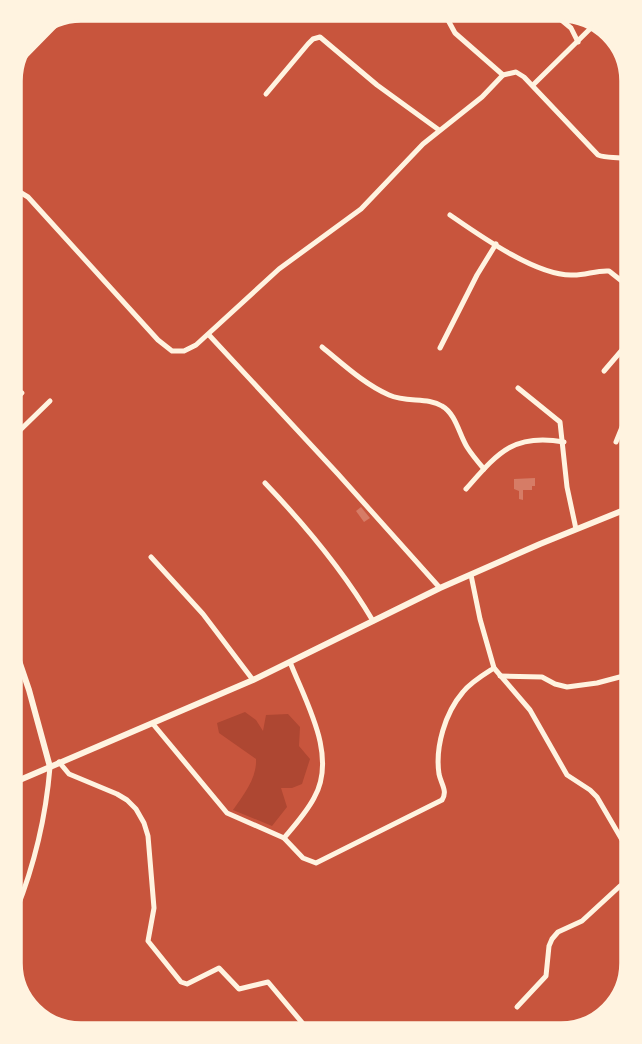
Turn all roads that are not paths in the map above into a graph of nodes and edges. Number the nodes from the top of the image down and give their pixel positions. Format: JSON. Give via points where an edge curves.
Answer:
{"nodes":[{"id":1,"x":448,"y":21,"type":"edge"},
{"id":2,"x":562,"y":21,"type":"edge"},
{"id":3,"x":51,"y":29,"type":"edge"},
{"id":4,"x":590,"y":29,"type":"edge"},
{"id":5,"x":578,"y":42,"type":"junction"},
{"id":6,"x":27,"y":53,"type":"edge"},
{"id":7,"x":503,"y":75,"type":"junction"},
{"id":8,"x":533,"y":85,"type":"junction"},
{"id":9,"x":266,"y":94,"type":"dead end"},
{"id":10,"x":439,"y":130,"type":"junction"},
{"id":11,"x":621,"y":158,"type":"edge"},
{"id":12,"x":21,"y":193,"type":"edge"},
{"id":13,"x":450,"y":215,"type":"dead end"},
{"id":14,"x":496,"y":244,"type":"junction"},
{"id":15,"x":621,"y":280,"type":"edge"},
{"id":16,"x":209,"y":335,"type":"junction"},
{"id":17,"x":322,"y":347,"type":"dead end"},
{"id":18,"x":440,"y":348,"type":"dead end"},
{"id":19,"x":621,"y":351,"type":"edge"},
{"id":20,"x":604,"y":370,"type":"dead end"},
{"id":21,"x":519,"y":388,"type":"dead end"},
{"id":22,"x":50,"y":401,"type":"dead end"},
{"id":23,"x":621,"y":428,"type":"edge"},
{"id":24,"x":21,"y":429,"type":"edge"},
{"id":25,"x":564,"y":442,"type":"junction"},
{"id":26,"x":615,"y":442,"type":"dead end"},
{"id":27,"x":484,"y":468,"type":"junction"},
{"id":28,"x":265,"y":483,"type":"dead end"},
{"id":29,"x":466,"y":489,"type":"dead end"},
{"id":30,"x":621,"y":511,"type":"edge"},
{"id":31,"x":576,"y":529,"type":"junction"},
{"id":32,"x":151,"y":556,"type":"dead end"},
{"id":33,"x":471,"y":575,"type":"junction"},
{"id":34,"x":440,"y":588,"type":"junction"},
{"id":35,"x":373,"y":621,"type":"junction"},
{"id":36,"x":290,"y":662,"type":"junction"},
{"id":37,"x":21,"y":668,"type":"edge"},
{"id":38,"x":494,"y":668,"type":"junction"},
{"id":39,"x":500,"y":676,"type":"junction"},
{"id":40,"x":621,"y":677,"type":"edge"},
{"id":41,"x":253,"y":680,"type":"junction"},
{"id":42,"x":153,"y":724,"type":"junction"},
{"id":43,"x":59,"y":762,"type":"junction"},
{"id":44,"x":50,"y":766,"type":"junction"},
{"id":45,"x":21,"y":779,"type":"edge"},
{"id":46,"x":284,"y":838,"type":"junction"},
{"id":47,"x":621,"y":838,"type":"edge"},
{"id":48,"x":621,"y":885,"type":"edge"},
{"id":49,"x":21,"y":893,"type":"edge"},
{"id":50,"x":517,"y":1007,"type":"dead end"},
{"id":51,"x":302,"y":1023,"type":"edge"}],
"edges":[{"from":1,"to":7,"type":"street","via":[[455,33]]},
{"from":2,"to":5,"type":"street"},
{"from":3,"to":6,"type":"street"},
{"from":4,"to":5,"type":"street"},
{"from":5,"to":8,"type":"street"},
{"from":7,"to":8,"type":"street","via":[[516,72]]},
{"from":7,"to":10,"type":"street"},
{"from":8,"to":11,"type":"street","via":[[598,155]]},
{"from":9,"to":10,"type":"street","via":[[308,44],[320,37]]},
{"from":10,"to":16,"type":"street","via":[[361,209],[279,268]]},
{"from":12,"to":16,"type":"street","via":[[167,349],[184,351]]},
{"from":13,"to":14,"type":"street"},
{"from":14,"to":15,"type":"street","via":[[530,265],[570,275],[609,271]]},
{"from":14,"to":18,"type":"street"},
{"from":16,"to":34,"type":"street"},
{"from":17,"to":27,"type":"street","via":[[388,395],[442,406]]},
{"from":19,"to":20,"type":"street"},
{"from":21,"to":25,"type":"street","via":[[558,418]]},
{"from":22,"to":24,"type":"street"},
{"from":23,"to":26,"type":"street"},
{"from":25,"to":27,"type":"street","via":[[526,440]]},
{"from":25,"to":31,"type":"street"},
{"from":27,"to":29,"type":"street"},
{"from":28,"to":35,"type":"street","via":[[320,545]]},
{"from":30,"to":31,"type":"street"},
{"from":31,"to":33,"type":"street"},
{"from":32,"to":41,"type":"street"},
{"from":33,"to":34,"type":"street"},
{"from":33,"to":38,"type":"street"},
{"from":34,"to":35,"type":"street"},
{"from":35,"to":36,"type":"street"},
{"from":36,"to":41,"type":"street"},
{"from":36,"to":46,"type":"street","via":[[325,766],[316,797]]},
{"from":37,"to":44,"type":"street"},
{"from":38,"to":39,"type":"street"},
{"from":38,"to":46,"type":"street","via":[[463,691],[440,737],[437,754],[442,800],[316,863],[303,858]]},
{"from":39,"to":40,"type":"street","via":[[542,677],[567,687]]},
{"from":39,"to":47,"type":"street","via":[[530,710],[567,775],[597,797]]},
{"from":41,"to":42,"type":"street"},
{"from":42,"to":43,"type":"street"},
{"from":42,"to":46,"type":"street","via":[[227,813]]},
{"from":43,"to":44,"type":"street"},
{"from":43,"to":51,"type":"street","via":[[69,774],[117,794],[136,809],[148,836],[155,908],[148,941],[181,982],[187,984],[219,968],[240,989],[268,982]]},
{"from":44,"to":45,"type":"street"},
{"from":44,"to":49,"type":"street","via":[[48,796]]},
{"from":48,"to":50,"type":"street","via":[[582,921],[558,932],[549,946],[546,976]]}]}
